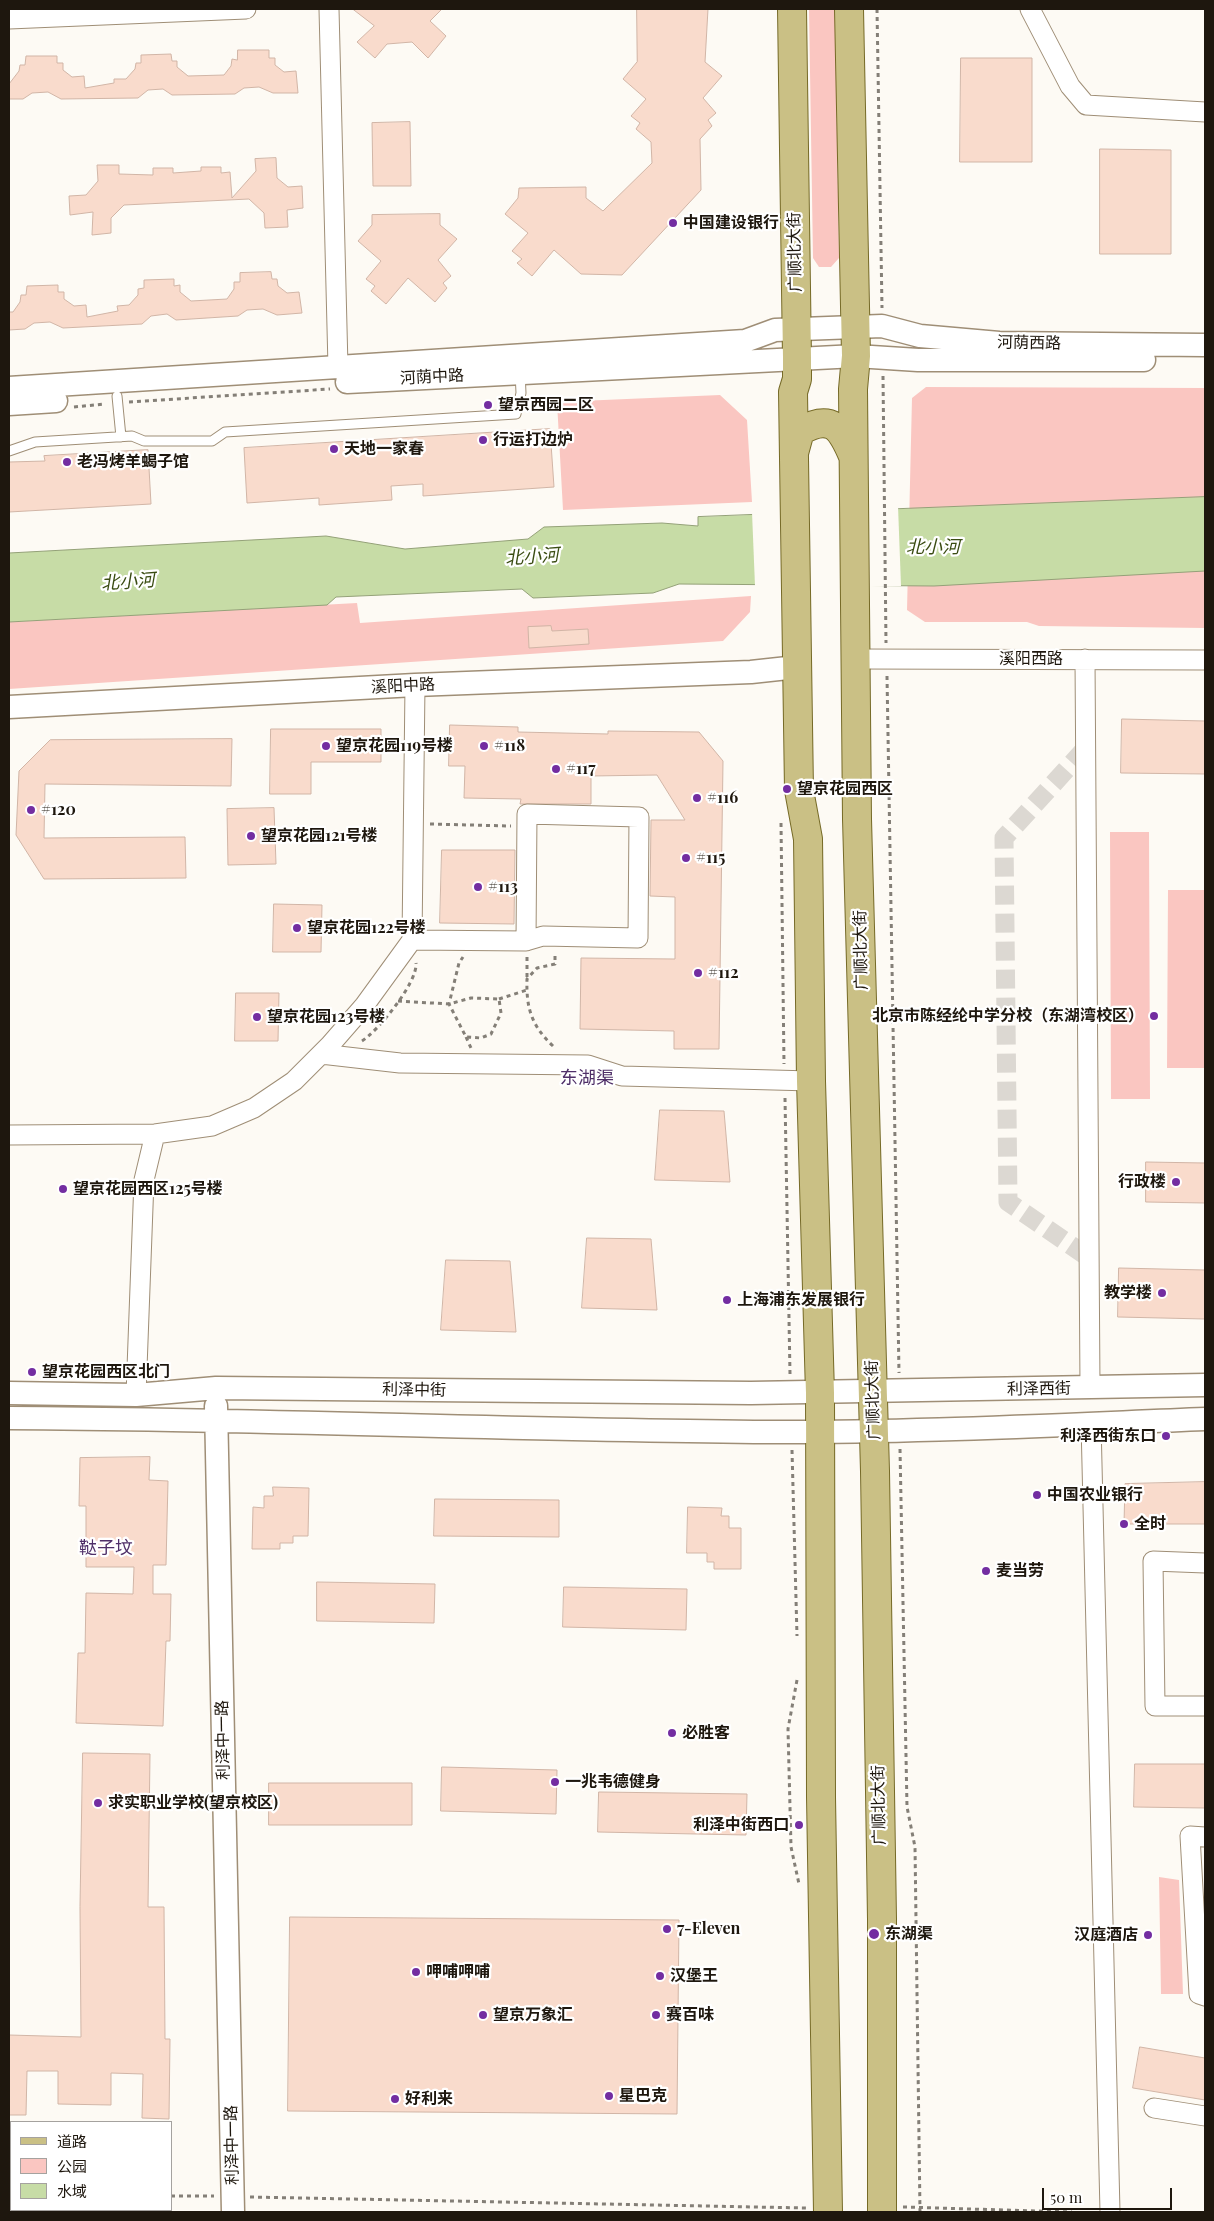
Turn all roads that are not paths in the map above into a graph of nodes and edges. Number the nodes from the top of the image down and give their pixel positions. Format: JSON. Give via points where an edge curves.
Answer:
{"nodes":[{"id":1,"x":246,"y":9,"type":"edge"},
{"id":2,"x":329,"y":9,"type":"edge"},
{"id":3,"x":792,"y":9,"type":"edge"},
{"id":4,"x":849,"y":9,"type":"edge"},
{"id":5,"x":1030,"y":9,"type":"edge"},
{"id":6,"x":9,"y":19,"type":"edge"},
{"id":7,"x":1205,"y":112,"type":"edge"},
{"id":8,"x":854,"y":326,"type":"junction"},
{"id":9,"x":796,"y":329,"type":"junction"},
{"id":10,"x":1205,"y":345,"type":"edge"},
{"id":11,"x":856,"y":356,"type":"junction"},
{"id":12,"x":797,"y":358,"type":"junction"},
{"id":13,"x":1205,"y":360,"type":"edge"},
{"id":14,"x":338,"y":367,"type":"junction"},
{"id":15,"x":520,"y":372,"type":"junction"},
{"id":16,"x":9,"y":388,"type":"edge"},
{"id":17,"x":117,"y":396,"type":"junction"},
{"id":18,"x":9,"y":404,"type":"edge"},
{"id":19,"x":121,"y":437,"type":"junction"},
{"id":20,"x":9,"y":451,"type":"edge"},
{"id":21,"x":854,"y":458,"type":"junction"},
{"id":22,"x":793,"y":459,"type":"junction"},
{"id":23,"x":856,"y":658,"type":"junction"},
{"id":24,"x":1085,"y":659,"type":"junction"},
{"id":25,"x":1205,"y":660,"type":"edge"},
{"id":26,"x":797,"y":667,"type":"junction"},
{"id":27,"x":415,"y":685,"type":"junction"},
{"id":28,"x":9,"y":708,"type":"edge"},
{"id":29,"x":412,"y":940,"type":"junction"},
{"id":30,"x":526,"y":941,"type":"junction"},
{"id":31,"x":321,"y":1054,"type":"junction"},
{"id":32,"x":811,"y":1080,"type":"junction"},
{"id":33,"x":155,"y":1134,"type":"junction"},
{"id":34,"x":9,"y":1135,"type":"edge"},
{"id":35,"x":1205,"y":1385,"type":"edge"},
{"id":36,"x":216,"y":1388,"type":"junction"},
{"id":37,"x":1090,"y":1388,"type":"junction"},
{"id":38,"x":872,"y":1392,"type":"junction"},
{"id":39,"x":9,"y":1393,"type":"edge"},
{"id":40,"x":820,"y":1393,"type":"junction"},
{"id":41,"x":136,"y":1395,"type":"junction"},
{"id":42,"x":9,"y":1418,"type":"edge"},
{"id":43,"x":1205,"y":1419,"type":"edge"},
{"id":44,"x":216,"y":1420,"type":"junction"},
{"id":45,"x":1091,"y":1423,"type":"junction"},
{"id":46,"x":820,"y":1431,"type":"junction"},
{"id":47,"x":873,"y":1431,"type":"junction"},
{"id":48,"x":1205,"y":1563,"type":"edge"},
{"id":49,"x":1205,"y":1706,"type":"edge"},
{"id":50,"x":1205,"y":1837,"type":"edge"},
{"id":51,"x":1205,"y":1996,"type":"edge"},
{"id":52,"x":1154,"y":2108,"type":"dead end"},
{"id":53,"x":1205,"y":2116,"type":"edge"},
{"id":54,"x":233,"y":2204,"type":"edge"},
{"id":55,"x":882,"y":2209,"type":"edge"},
{"id":56,"x":828,"y":2210,"type":"edge"},
{"id":57,"x":1110,"y":2212,"type":"edge"}],
"edges":[{"from":1,"to":6,"type":"street"},
{"from":2,"to":14,"type":"street"},
{"from":3,"to":9,"type":"main road","name":"广顺北大街"},
{"from":4,"to":8,"type":"main road"},
{"from":5,"to":7,"type":"street","via":[[1070,86],[1086,106]]},
{"from":8,"to":9,"type":"street","name":"河荫中路"},
{"from":8,"to":10,"type":"street","name":"河荫西路","via":[[882,326],[920,336],[999,343]]},
{"from":8,"to":11,"type":"main road"},
{"from":9,"to":12,"type":"main road","name":"广顺北大街"},
{"from":9,"to":14,"type":"street","name":"河荫中路","via":[[775,330],[745,341]]},
{"from":11,"to":12,"type":"street","name":"河荫中路"},
{"from":11,"to":13,"type":"street","name":"河荫西路","via":[[918,360]]},
{"from":11,"to":21,"type":"main road"},
{"from":12,"to":15,"type":"street","name":"河荫中路"},
{"from":12,"to":22,"type":"main road","name":"广顺北大街","via":[[793,392]]},
{"from":14,"to":16,"type":"street","name":"河荫中路"},
{"from":15,"to":17,"type":"street","name":"河荫中路"},
{"from":15,"to":19,"type":"lane","via":[[521,392],[516,414],[225,432],[212,441],[144,441],[132,436]]},
{"from":17,"to":18,"type":"street","name":"河荫中路"},
{"from":17,"to":19,"type":"lane"},
{"from":19,"to":20,"type":"lane","via":[[35,442]]},
{"from":21,"to":22,"type":"main road","via":[[844,435],[832,424],[821,422],[800,431]]},
{"from":21,"to":23,"type":"main road","name":"广顺北大街"},
{"from":22,"to":26,"type":"main road","name":"广顺北大街"},
{"from":23,"to":24,"type":"street","name":"溪阳西路"},
{"from":23,"to":38,"type":"main road","name":"广顺北大街","via":[[857,819]]},
{"from":24,"to":25,"type":"street","name":"溪阳西路"},
{"from":24,"to":37,"type":"street"},
{"from":26,"to":27,"type":"street","name":"溪阳中路","via":[[751,672]]},
{"from":26,"to":32,"type":"main road","via":[[799,790],[808,839]]},
{"from":27,"to":28,"type":"street","name":"溪阳中路"},
{"from":27,"to":29,"type":"street"},
{"from":29,"to":30,"type":"street"},
{"from":29,"to":31,"type":"street","via":[[364,1006]]},
{"from":30,"to":30,"type":"street","via":[[543,936],[638,938],[640,817],[527,814]]},
{"from":31,"to":32,"type":"street","via":[[400,1063],[588,1065],[622,1076]]},
{"from":31,"to":33,"type":"street","via":[[294,1081],[254,1108],[212,1126]]},
{"from":32,"to":40,"type":"main road"},
{"from":33,"to":34,"type":"street"},
{"from":33,"to":41,"type":"street","via":[[144,1180]]},
{"from":35,"to":37,"type":"street","name":"利泽西街"},
{"from":36,"to":40,"type":"street","name":"利泽中街"},
{"from":36,"to":41,"type":"street","name":"利泽中街"},
{"from":36,"to":44,"type":"street","name":"利泽中一路"},
{"from":37,"to":38,"type":"street","name":"利泽西街"},
{"from":38,"to":40,"type":"street","name":"利泽西街"},
{"from":38,"to":47,"type":"main road","name":"广顺北大街"},
{"from":39,"to":41,"type":"street","name":"利泽中街"},
{"from":40,"to":46,"type":"main road"},
{"from":42,"to":44,"type":"street"},
{"from":43,"to":45,"type":"street"},
{"from":44,"to":46,"type":"street"},
{"from":44,"to":54,"type":"street","name":"利泽中一路"},
{"from":45,"to":47,"type":"street"},
{"from":45,"to":57,"type":"street"},
{"from":46,"to":47,"type":"street"},
{"from":46,"to":56,"type":"main road","via":[[821,1798]]},
{"from":47,"to":55,"type":"main road","name":"广顺北大街","via":[[882,1920]]},
{"from":48,"to":49,"type":"street","via":[[1154,1561],[1155,1706]]},
{"from":50,"to":51,"type":"street","via":[[1190,1836],[1199,1994]]},
{"from":52,"to":53,"type":"street"}]}
